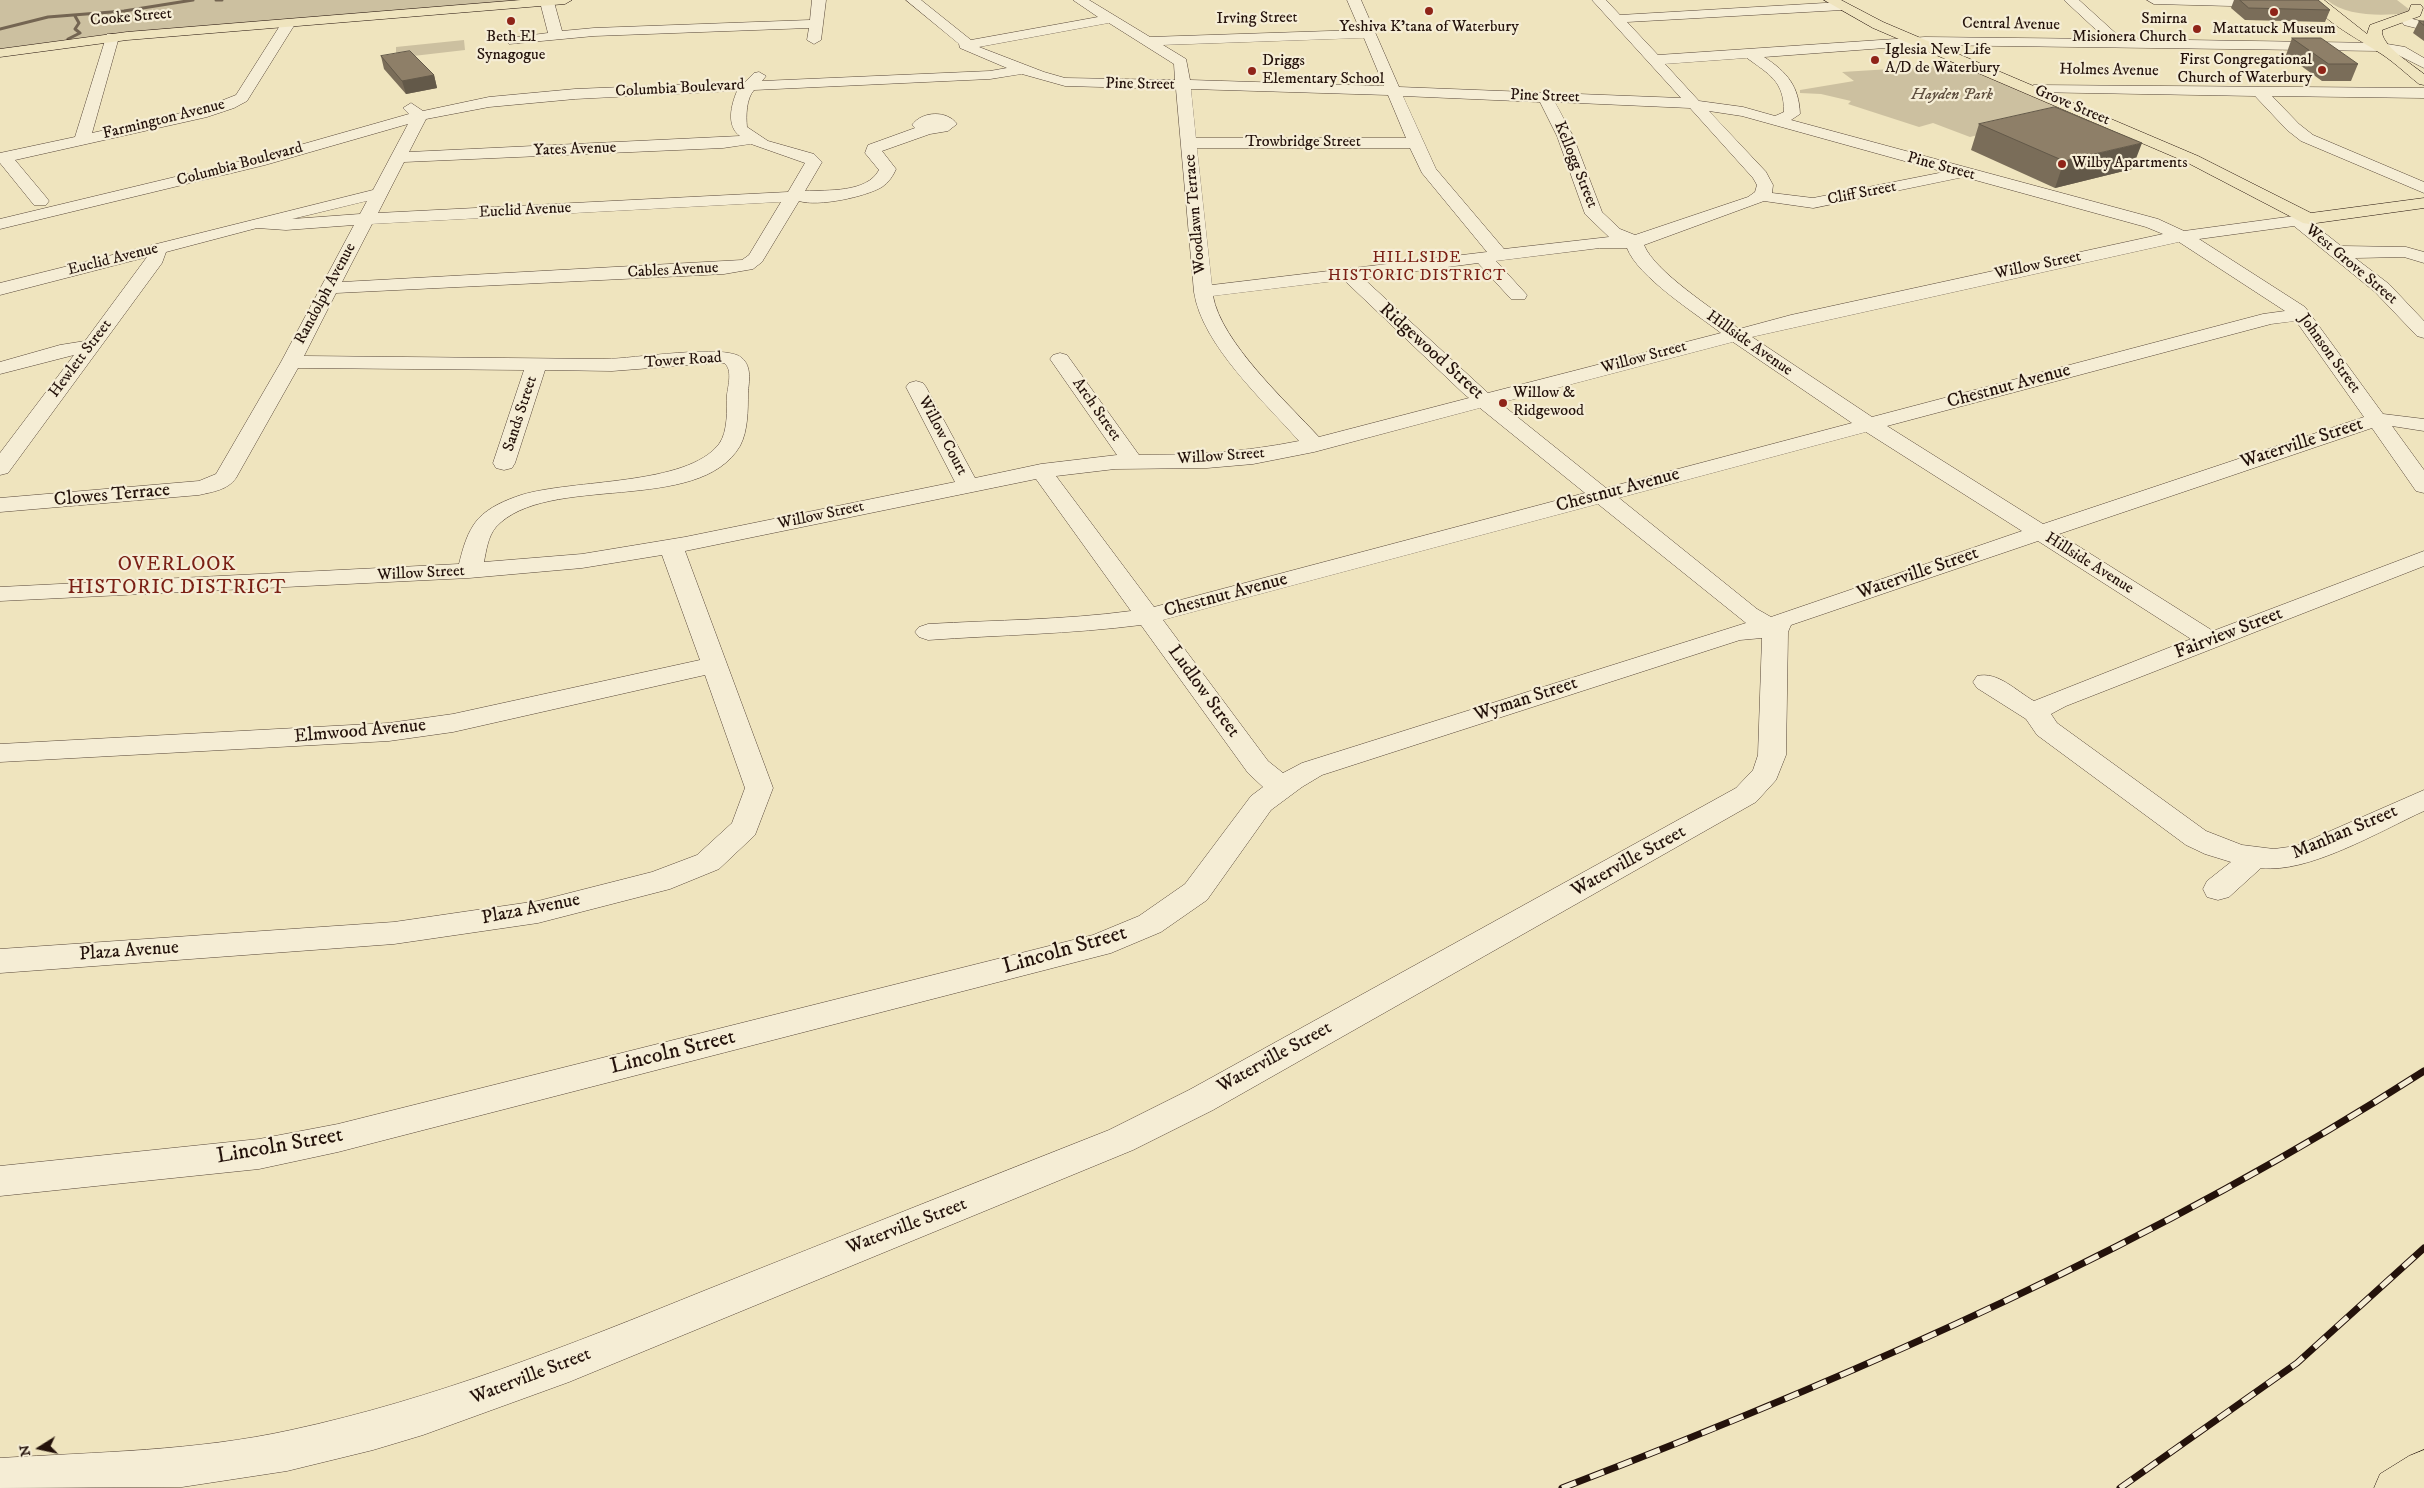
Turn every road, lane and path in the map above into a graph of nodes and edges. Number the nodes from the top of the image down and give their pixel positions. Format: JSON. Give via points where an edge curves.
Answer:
{"nodes":[{"id":1,"x":565,"y":0,"type":"edge"},
{"id":2,"x":819,"y":0,"type":"edge"},
{"id":3,"x":913,"y":0,"type":"edge"},
{"id":4,"x":1104,"y":0,"type":"edge"},
{"id":5,"x":1354,"y":0,"type":"edge"},
{"id":6,"x":1600,"y":0,"type":"edge"},
{"id":7,"x":2071,"y":0,"type":"edge"},
{"id":8,"x":2154,"y":0,"type":"edge"},
{"id":9,"x":1082,"y":1,"type":"edge"},
{"id":10,"x":547,"y":2,"type":"junction"},
{"id":11,"x":1837,"y":3,"type":"edge"},
{"id":12,"x":2280,"y":3,"type":"edge"},
{"id":13,"x":2299,"y":4,"type":"edge"},
{"id":14,"x":2322,"y":6,"type":"edge"},
{"id":15,"x":2362,"y":15,"type":"junction"},
{"id":16,"x":2408,"y":16,"type":"edge"},
{"id":17,"x":1110,"y":19,"type":"junction"},
{"id":18,"x":1617,"y":19,"type":"junction"},
{"id":19,"x":288,"y":24,"type":"junction"},
{"id":20,"x":816,"y":24,"type":"junction"},
{"id":21,"x":2424,"y":26,"type":"edge"},
{"id":22,"x":1369,"y":34,"type":"junction"},
{"id":23,"x":556,"y":36,"type":"junction"},
{"id":24,"x":112,"y":37,"type":"junction"},
{"id":25,"x":814,"y":40,"type":"dead end"},
{"id":26,"x":514,"y":41,"type":"dead end"},
{"id":27,"x":1146,"y":41,"type":"junction"},
{"id":28,"x":1916,"y":42,"type":"junction"},
{"id":29,"x":2118,"y":43,"type":"junction"},
{"id":30,"x":965,"y":45,"type":"junction"},
{"id":31,"x":2381,"y":47,"type":"junction"},
{"id":32,"x":0,"y":53,"type":"edge"},
{"id":33,"x":1750,"y":53,"type":"junction"},
{"id":34,"x":2424,"y":58,"type":"edge"},
{"id":35,"x":1654,"y":60,"type":"junction"},
{"id":36,"x":1001,"y":62,"type":"junction"},
{"id":37,"x":2424,"y":64,"type":"edge"},
{"id":38,"x":1023,"y":70,"type":"junction"},
{"id":39,"x":755,"y":81,"type":"junction"},
{"id":40,"x":2424,"y":81,"type":"edge"},
{"id":41,"x":1184,"y":86,"type":"junction"},
{"id":42,"x":2034,"y":90,"type":"junction"},
{"id":43,"x":1394,"y":91,"type":"junction"},
{"id":44,"x":2259,"y":91,"type":"junction"},
{"id":45,"x":2424,"y":93,"type":"edge"},
{"id":46,"x":1545,"y":97,"type":"junction"},
{"id":47,"x":1695,"y":105,"type":"junction"},
{"id":48,"x":414,"y":111,"type":"junction"},
{"id":49,"x":1777,"y":121,"type":"junction"},
{"id":50,"x":928,"y":129,"type":"dead end"},
{"id":51,"x":326,"y":130,"type":"junction"},
{"id":52,"x":342,"y":138,"type":"junction"},
{"id":53,"x":752,"y":139,"type":"junction"},
{"id":54,"x":82,"y":140,"type":"junction"},
{"id":55,"x":1189,"y":143,"type":"junction"},
{"id":56,"x":1416,"y":143,"type":"junction"},
{"id":57,"x":398,"y":157,"type":"junction"},
{"id":58,"x":2,"y":158,"type":"edge"},
{"id":59,"x":1961,"y":173,"type":"junction"},
{"id":60,"x":134,"y":185,"type":"junction"},
{"id":61,"x":2424,"y":188,"type":"edge"},
{"id":62,"x":379,"y":194,"type":"junction"},
{"id":63,"x":1762,"y":196,"type":"junction"},
{"id":64,"x":794,"y":197,"type":"junction"},
{"id":65,"x":40,"y":201,"type":"junction"},
{"id":66,"x":2424,"y":203,"type":"edge"},
{"id":67,"x":0,"y":210,"type":"edge"},
{"id":68,"x":366,"y":220,"type":"junction"},
{"id":69,"x":2303,"y":220,"type":"junction"},
{"id":70,"x":256,"y":223,"type":"junction"},
{"id":71,"x":0,"y":224,"type":"edge"},
{"id":72,"x":2182,"y":236,"type":"junction"},
{"id":73,"x":1637,"y":242,"type":"junction"},
{"id":74,"x":157,"y":249,"type":"junction"},
{"id":75,"x":2336,"y":251,"type":"junction"},
{"id":76,"x":1491,"y":257,"type":"junction"},
{"id":77,"x":2424,"y":258,"type":"edge"},
{"id":78,"x":1349,"y":275,"type":"junction"},
{"id":79,"x":330,"y":288,"type":"junction"},
{"id":80,"x":0,"y":289,"type":"edge"},
{"id":81,"x":1203,"y":292,"type":"junction"},
{"id":82,"x":1518,"y":295,"type":"dead end"},
{"id":83,"x":2302,"y":315,"type":"junction"},
{"id":84,"x":2424,"y":332,"type":"edge"},
{"id":85,"x":1734,"y":334,"type":"junction"},
{"id":86,"x":91,"y":346,"type":"junction"},
{"id":87,"x":1060,"y":359,"type":"dead end"},
{"id":88,"x":291,"y":362,"type":"junction"},
{"id":89,"x":538,"y":365,"type":"junction"},
{"id":90,"x":0,"y":368,"type":"edge"},
{"id":91,"x":916,"y":386,"type":"dead end"},
{"id":92,"x":1485,"y":401,"type":"junction"},
{"id":93,"x":2377,"y":421,"type":"junction"},
{"id":94,"x":1868,"y":425,"type":"junction"},
{"id":95,"x":2424,"y":425,"type":"edge"},
{"id":96,"x":1314,"y":445,"type":"junction"},
{"id":97,"x":1133,"y":462,"type":"junction"},
{"id":98,"x":504,"y":463,"type":"dead end"},
{"id":99,"x":0,"y":468,"type":"edge"},
{"id":100,"x":1041,"y":472,"type":"junction"},
{"id":101,"x":222,"y":481,"type":"joint"},
{"id":102,"x":968,"y":486,"type":"junction"},
{"id":103,"x":2424,"y":486,"type":"edge"},
{"id":104,"x":1602,"y":496,"type":"junction"},
{"id":105,"x":0,"y":505,"type":"edge"},
{"id":106,"x":2040,"y":532,"type":"junction"},
{"id":107,"x":671,"y":546,"type":"junction"},
{"id":108,"x":2424,"y":558,"type":"edge"},
{"id":109,"x":469,"y":571,"type":"junction"},
{"id":110,"x":0,"y":594,"type":"edge"},
{"id":111,"x":1147,"y":617,"type":"junction"},
{"id":112,"x":1775,"y":630,"type":"junction"},
{"id":113,"x":928,"y":632,"type":"dead end"},
{"id":114,"x":2212,"y":641,"type":"junction"},
{"id":115,"x":714,"y":665,"type":"junction"},
{"id":116,"x":1986,"y":682,"type":"dead end"},
{"id":117,"x":2038,"y":714,"type":"junction"},
{"id":118,"x":0,"y":753,"type":"edge"},
{"id":119,"x":1282,"y":787,"type":"junction"},
{"id":120,"x":2424,"y":800,"type":"edge"},
{"id":121,"x":2253,"y":857,"type":"junction"},
{"id":122,"x":2218,"y":889,"type":"dead end"},
{"id":123,"x":0,"y":961,"type":"edge"},
{"id":124,"x":0,"y":1181,"type":"edge"},
{"id":125,"x":2424,"y":1470,"type":"edge"},
{"id":126,"x":0,"y":1478,"type":"edge"},
{"id":127,"x":2395,"y":1488,"type":"edge"}],
"edges":[{"from":1,"to":10,"type":"main road","name":"Cooke Street"},
{"from":2,"to":20,"type":"street"},
{"from":3,"to":30,"type":"street","name":"Pine Street"},
{"from":4,"to":9,"type":"street"},
{"from":5,"to":22,"type":"street"},
{"from":6,"to":18,"type":"street"},
{"from":7,"to":29,"type":"street"},
{"from":8,"to":12,"type":"street"},
{"from":9,"to":17,"type":"street","name":"Woodlawn Terrace"},
{"from":10,"to":19,"type":"main road","name":"Cooke Street"},
{"from":10,"to":23,"type":"street"},
{"from":11,"to":18,"type":"street"},
{"from":11,"to":28,"type":"main road","name":"Grove Street"},
{"from":13,"to":14,"type":"street"},
{"from":14,"to":15,"type":"main road"},
{"from":14,"to":16,"type":"main road","via":[[2358,24]]},
{"from":14,"to":31,"type":"main road"},
{"from":15,"to":16,"type":"main road"},
{"from":15,"to":16,"type":"main road","via":[[2384,23]]},
{"from":16,"to":21,"type":"street"},
{"from":16,"to":31,"type":"main road","via":[[2375,28],[2373,33]]},
{"from":16,"to":34,"type":"main road","via":[[2396,34]]},
{"from":17,"to":27,"type":"street","name":"Woodlawn Terrace"},
{"from":17,"to":30,"type":"street"},
{"from":18,"to":35,"type":"street"},
{"from":19,"to":24,"type":"main road","name":"Cooke Street"},
{"from":19,"to":54,"type":"street","name":"Farmington Avenue","via":[[245,94],[236,102],[212,111]]},
{"from":20,"to":23,"type":"street"},
{"from":20,"to":25,"type":"street"},
{"from":22,"to":27,"type":"street","name":"Irving Street"},
{"from":22,"to":43,"type":"street"},
{"from":23,"to":26,"type":"street"},
{"from":24,"to":32,"type":"main road","name":"Cooke Street"},
{"from":24,"to":54,"type":"street"},
{"from":27,"to":41,"type":"street","name":"Woodlawn Terrace","via":[[1181,62]]},
{"from":28,"to":29,"type":"street","name":"Central Avenue"},
{"from":28,"to":33,"type":"street","name":"Central Avenue"},
{"from":28,"to":42,"type":"main road","name":"Grove Street"},
{"from":29,"to":31,"type":"street","name":"Central Avenue"},
{"from":30,"to":36,"type":"street","name":"Pine Street"},
{"from":31,"to":37,"type":"street","name":"Central Avenue","via":[[2400,50]]},
{"from":31,"to":40,"type":"main road"},
{"from":33,"to":35,"type":"street","name":"Central Avenue"},
{"from":33,"to":49,"type":"street","via":[[1790,86],[1792,114]]},
{"from":35,"to":47,"type":"street"},
{"from":36,"to":38,"type":"street","name":"Pine Street"},
{"from":36,"to":39,"type":"street","name":"Columbia Boulevard"},
{"from":38,"to":39,"type":"street","name":"Columbia Boulevard","via":[[990,75]]},
{"from":38,"to":41,"type":"street","name":"Pine Street","via":[[1072,83]]},
{"from":39,"to":48,"type":"street","name":"Columbia Boulevard","via":[[531,97]]},
{"from":39,"to":53,"type":"street","via":[[743,93],[738,121],[740,129]]},
{"from":41,"to":43,"type":"street","name":"Pine Street"},
{"from":41,"to":55,"type":"street","name":"Woodlawn Terrace"},
{"from":42,"to":44,"type":"street","name":"Holmes Avenue"},
{"from":42,"to":69,"type":"main road","name":"Grove Street","via":[[2192,159]]},
{"from":43,"to":46,"type":"street","name":"Pine Street"},
{"from":43,"to":56,"type":"street"},
{"from":44,"to":45,"type":"street","name":"Holmes Avenue"},
{"from":44,"to":61,"type":"street","via":[[2307,138]]},
{"from":46,"to":47,"type":"street","name":"Pine Street"},
{"from":46,"to":73,"type":"street","name":"Kellogg Street","via":[[1565,136],[1594,214],[1614,233]]},
{"from":47,"to":49,"type":"street","name":"Pine Street","via":[[1738,110]]},
{"from":47,"to":63,"type":"street","via":[[1762,179],[1765,187]]},
{"from":48,"to":51,"type":"street","name":"Columbia Boulevard"},
{"from":48,"to":52,"type":"street","name":"Columbia Boulevard"},
{"from":48,"to":57,"type":"street","name":"Randolph Avenue"},
{"from":49,"to":59,"type":"street","name":"Pine Street"},
{"from":50,"to":64,"type":"street","name":"Euclid Avenue","via":[[874,148],[873,153],[888,170],[880,182],[859,190],[813,198]]},
{"from":51,"to":52,"type":"street","name":"Columbia Boulevard"},
{"from":51,"to":60,"type":"street","name":"Columbia Boulevard"},
{"from":52,"to":60,"type":"street","name":"Columbia Boulevard","via":[[258,162]]},
{"from":53,"to":57,"type":"street","name":"Yates Avenue","via":[[723,143]]},
{"from":53,"to":64,"type":"street","name":"Cables Avenue","via":[[814,160]]},
{"from":54,"to":58,"type":"street","name":"Farmington Avenue"},
{"from":55,"to":56,"type":"street","name":"Trowbridge Street"},
{"from":55,"to":81,"type":"street","name":"Woodlawn Terrace"},
{"from":56,"to":76,"type":"street","via":[[1431,174]]},
{"from":57,"to":62,"type":"street","name":"Randolph Avenue"},
{"from":58,"to":65,"type":"street"},
{"from":59,"to":63,"type":"street","name":"Cliff Street","via":[[1813,203]]},
{"from":59,"to":72,"type":"street","name":"Pine Street","via":[[2152,223]]},
{"from":60,"to":65,"type":"street","name":"Columbia Boulevard"},
{"from":60,"to":71,"type":"street","name":"Columbia Boulevard"},
{"from":62,"to":68,"type":"street","name":"Randolph Avenue"},
{"from":62,"to":70,"type":"street","name":"Euclid Avenue"},
{"from":63,"to":73,"type":"street"},
{"from":64,"to":68,"type":"street","name":"Euclid Avenue"},
{"from":64,"to":79,"type":"street","name":"Cables Avenue","via":[[756,258],[741,267]]},
{"from":65,"to":67,"type":"street","name":"Columbia Boulevard"},
{"from":66,"to":69,"type":"main road","name":"Willow Street"},
{"from":68,"to":70,"type":"street","name":"Euclid Avenue"},
{"from":68,"to":79,"type":"street","name":"Randolph Avenue"},
{"from":69,"to":72,"type":"street","name":"Willow Street"},
{"from":69,"to":75,"type":"street","name":"West Grove Street"},
{"from":70,"to":74,"type":"street","name":"Euclid Avenue"},
{"from":72,"to":83,"type":"street","name":"Johnson Street"},
{"from":72,"to":85,"type":"street","name":"Willow Street"},
{"from":73,"to":76,"type":"street","via":[[1600,243]]},
{"from":73,"to":85,"type":"street","name":"Hillside Avenue","via":[[1635,246],[1639,255],[1655,273]]},
{"from":74,"to":80,"type":"street","name":"Euclid Avenue"},
{"from":74,"to":86,"type":"street","name":"Hewlett Street","via":[[156,259]]},
{"from":75,"to":77,"type":"street","via":[[2409,252]]},
{"from":75,"to":84,"type":"street","name":"West Grove Street","via":[[2389,294]]},
{"from":76,"to":78,"type":"street"},
{"from":76,"to":82,"type":"street"},
{"from":78,"to":81,"type":"street"},
{"from":78,"to":92,"type":"street","name":"Ridgewood Street"},
{"from":79,"to":88,"type":"street","name":"Randolph Avenue"},
{"from":81,"to":96,"type":"street","name":"Woodlawn Terrace","via":[[1207,313],[1218,336]]},
{"from":83,"to":93,"type":"street","name":"Johnson Street"},
{"from":83,"to":94,"type":"street","name":"Chestnut Avenue","via":[[2270,318]]},
{"from":85,"to":92,"type":"street","name":"Willow Street"},
{"from":85,"to":94,"type":"street","name":"Hillside Avenue"},
{"from":86,"to":90,"type":"street"},
{"from":86,"to":99,"type":"street","name":"Hewlett Street"},
{"from":87,"to":97,"type":"street","name":"Arch Street"},
{"from":88,"to":89,"type":"street","name":"Tower Road"},
{"from":88,"to":101,"type":"street","name":"Randolph Avenue","via":[[231,472]]},
{"from":89,"to":98,"type":"street","name":"Sands Street","via":[[531,376]]},
{"from":89,"to":109,"type":"street","name":"Tower Road","via":[[634,365],[716,357],[732,360],[739,370],[732,440],[715,460],[680,476],[546,496],[504,510],[484,526]]},
{"from":91,"to":102,"type":"street","name":"Willow Court"},
{"from":92,"to":96,"type":"street","name":"Willow Street"},
{"from":92,"to":104,"type":"street","name":"Ridgewood Street"},
{"from":93,"to":95,"type":"street","name":"Waterville Street","via":[[2400,420]]},
{"from":93,"to":103,"type":"street","name":"Johnson Street"},
{"from":93,"to":106,"type":"street","name":"Waterville Street"},
{"from":94,"to":104,"type":"street","name":"Chestnut Avenue"},
{"from":94,"to":106,"type":"street","name":"Hillside Avenue"},
{"from":96,"to":97,"type":"street","name":"Willow Street","via":[[1253,457]]},
{"from":97,"to":100,"type":"street","name":"Willow Street"},
{"from":100,"to":102,"type":"street","name":"Willow Street"},
{"from":100,"to":111,"type":"street","name":"Ludlow Street"},
{"from":101,"to":105,"type":"street","name":"Clowes Terrace","via":[[190,489]]},
{"from":102,"to":107,"type":"street","name":"Willow Street"},
{"from":104,"to":111,"type":"street","name":"Chestnut Avenue"},
{"from":104,"to":112,"type":"street","name":"Ridgewood Street","via":[[1748,614]]},
{"from":106,"to":112,"type":"street","name":"Waterville Street","via":[[1789,617],[1779,622]]},
{"from":106,"to":114,"type":"street","name":"Hillside Avenue"},
{"from":107,"to":109,"type":"street","name":"Willow Street","via":[[582,561]]},
{"from":107,"to":115,"type":"street","name":"Plaza Avenue"},
{"from":108,"to":114,"type":"street","name":"Fairview Street"},
{"from":109,"to":110,"type":"street","name":"Willow Street"},
{"from":111,"to":113,"type":"street","name":"Chestnut Avenue","via":[[1084,625]]},
{"from":111,"to":119,"type":"street","name":"Ludlow Street","via":[[1258,767]]},
{"from":112,"to":119,"type":"street","name":"Wyman Street","via":[[1742,631],[1704,643],[1324,765]]},
{"from":112,"to":126,"type":"street","name":"Waterville Street","via":[[1772,755],[1766,773],[1746,795],[1209,1095],[1121,1140],[537,1376],[423,1416],[325,1443],[224,1462]]},
{"from":114,"to":117,"type":"street","name":"Fairview Street","via":[[2057,700],[2042,707]]},
{"from":115,"to":118,"type":"street","name":"Elmwood Avenue","via":[[453,723],[389,732]]},
{"from":115,"to":123,"type":"street","name":"Plaza Avenue","via":[[759,788],[745,828],[708,862],[659,881],[538,912],[394,933]]},
{"from":116,"to":117,"type":"street"},
{"from":117,"to":121,"type":"street","via":[[2047,729],[2184,830],[2215,847]]},
{"from":119,"to":124,"type":"street","name":"Lincoln Street","via":[[1261,802],[1196,892],[1150,924],[1100,945],[330,1139],[259,1154]]},
{"from":120,"to":121,"type":"street","name":"Manhan Street","via":[[2301,855],[2274,859]]},
{"from":121,"to":122,"type":"street"},
{"from":125,"to":127,"type":"main road"}]}
